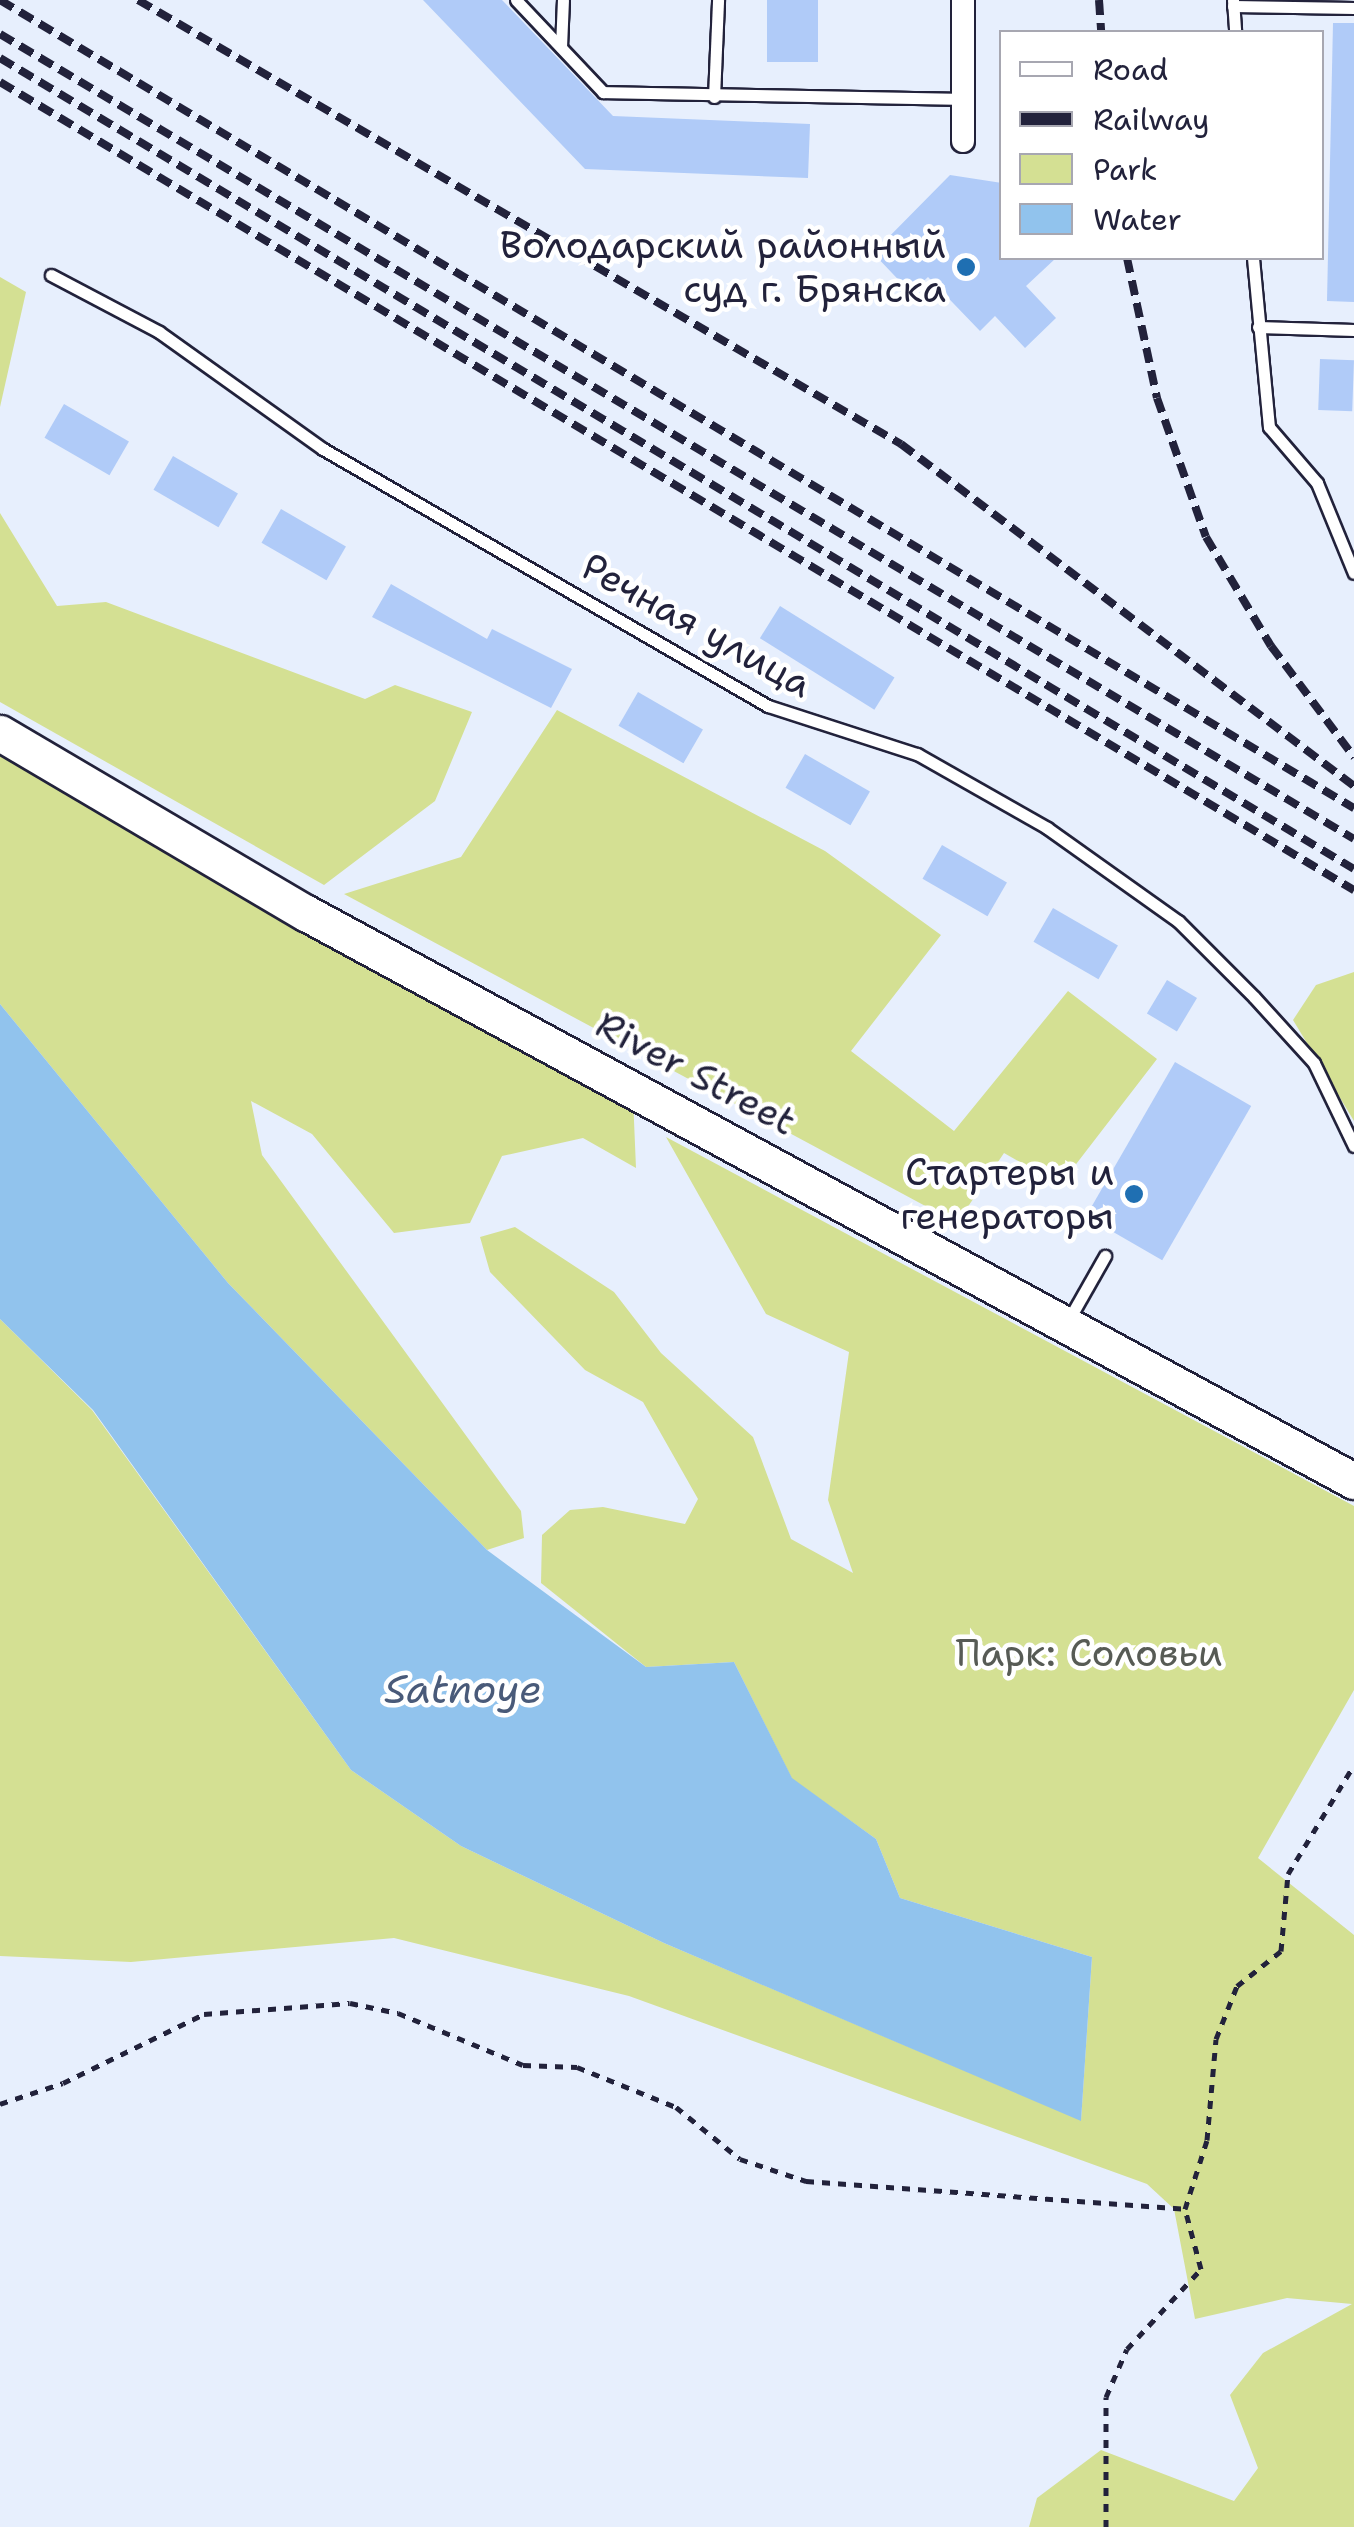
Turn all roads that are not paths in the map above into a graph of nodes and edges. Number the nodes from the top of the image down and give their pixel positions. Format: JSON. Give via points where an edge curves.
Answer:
{"nodes":[{"id":1,"x":516,"y":0,"type":"edge"},
{"id":2,"x":563,"y":0,"type":"edge"},
{"id":3,"x":718,"y":0,"type":"edge"},
{"id":4,"x":963,"y":0,"type":"edge"},
{"id":5,"x":1233,"y":3,"type":"edge"},
{"id":6,"x":1346,"y":6,"type":"edge"},
{"id":7,"x":1235,"y":30,"type":"edge"},
{"id":8,"x":561,"y":48,"type":"junction"},
{"id":9,"x":714,"y":98,"type":"junction"},
{"id":10,"x":961,"y":99,"type":"junction"},
{"id":11,"x":962,"y":141,"type":"dead end"},
{"id":12,"x":1253,"y":260,"type":"edge"},
{"id":13,"x":51,"y":275,"type":"dead end"},
{"id":14,"x":1258,"y":327,"type":"junction"},
{"id":15,"x":1354,"y":330,"type":"edge"},
{"id":16,"x":1354,"y":573,"type":"edge"},
{"id":17,"x":0,"y":734,"type":"edge"},
{"id":18,"x":1354,"y":1146,"type":"edge"},
{"id":19,"x":1106,"y":1256,"type":"dead end"},
{"id":20,"x":1068,"y":1322,"type":"junction"},
{"id":21,"x":1354,"y":1480,"type":"edge"}],
"edges":[{"from":1,"to":8,"type":"lane"},
{"from":2,"to":8,"type":"lane"},
{"from":3,"to":9,"type":"lane"},
{"from":4,"to":10,"type":"street"},
{"from":5,"to":6,"type":"lane"},
{"from":5,"to":7,"type":"lane"},
{"from":8,"to":9,"type":"lane","via":[[603,92]]},
{"from":9,"to":10,"type":"lane"},
{"from":10,"to":11,"type":"street"},
{"from":12,"to":14,"type":"lane"},
{"from":13,"to":18,"type":"lane","name":"Речная улица","via":[[159,332],[324,449],[768,706],[916,754],[1047,828],[1178,921],[1254,997],[1314,1063]]},
{"from":14,"to":15,"type":"lane"},
{"from":14,"to":16,"type":"lane","via":[[1270,428],[1317,483]]},
{"from":17,"to":20,"type":"main road","name":"River Street","via":[[306,912]]},
{"from":19,"to":20,"type":"lane"},
{"from":20,"to":21,"type":"main road","name":"River Street"}]}
